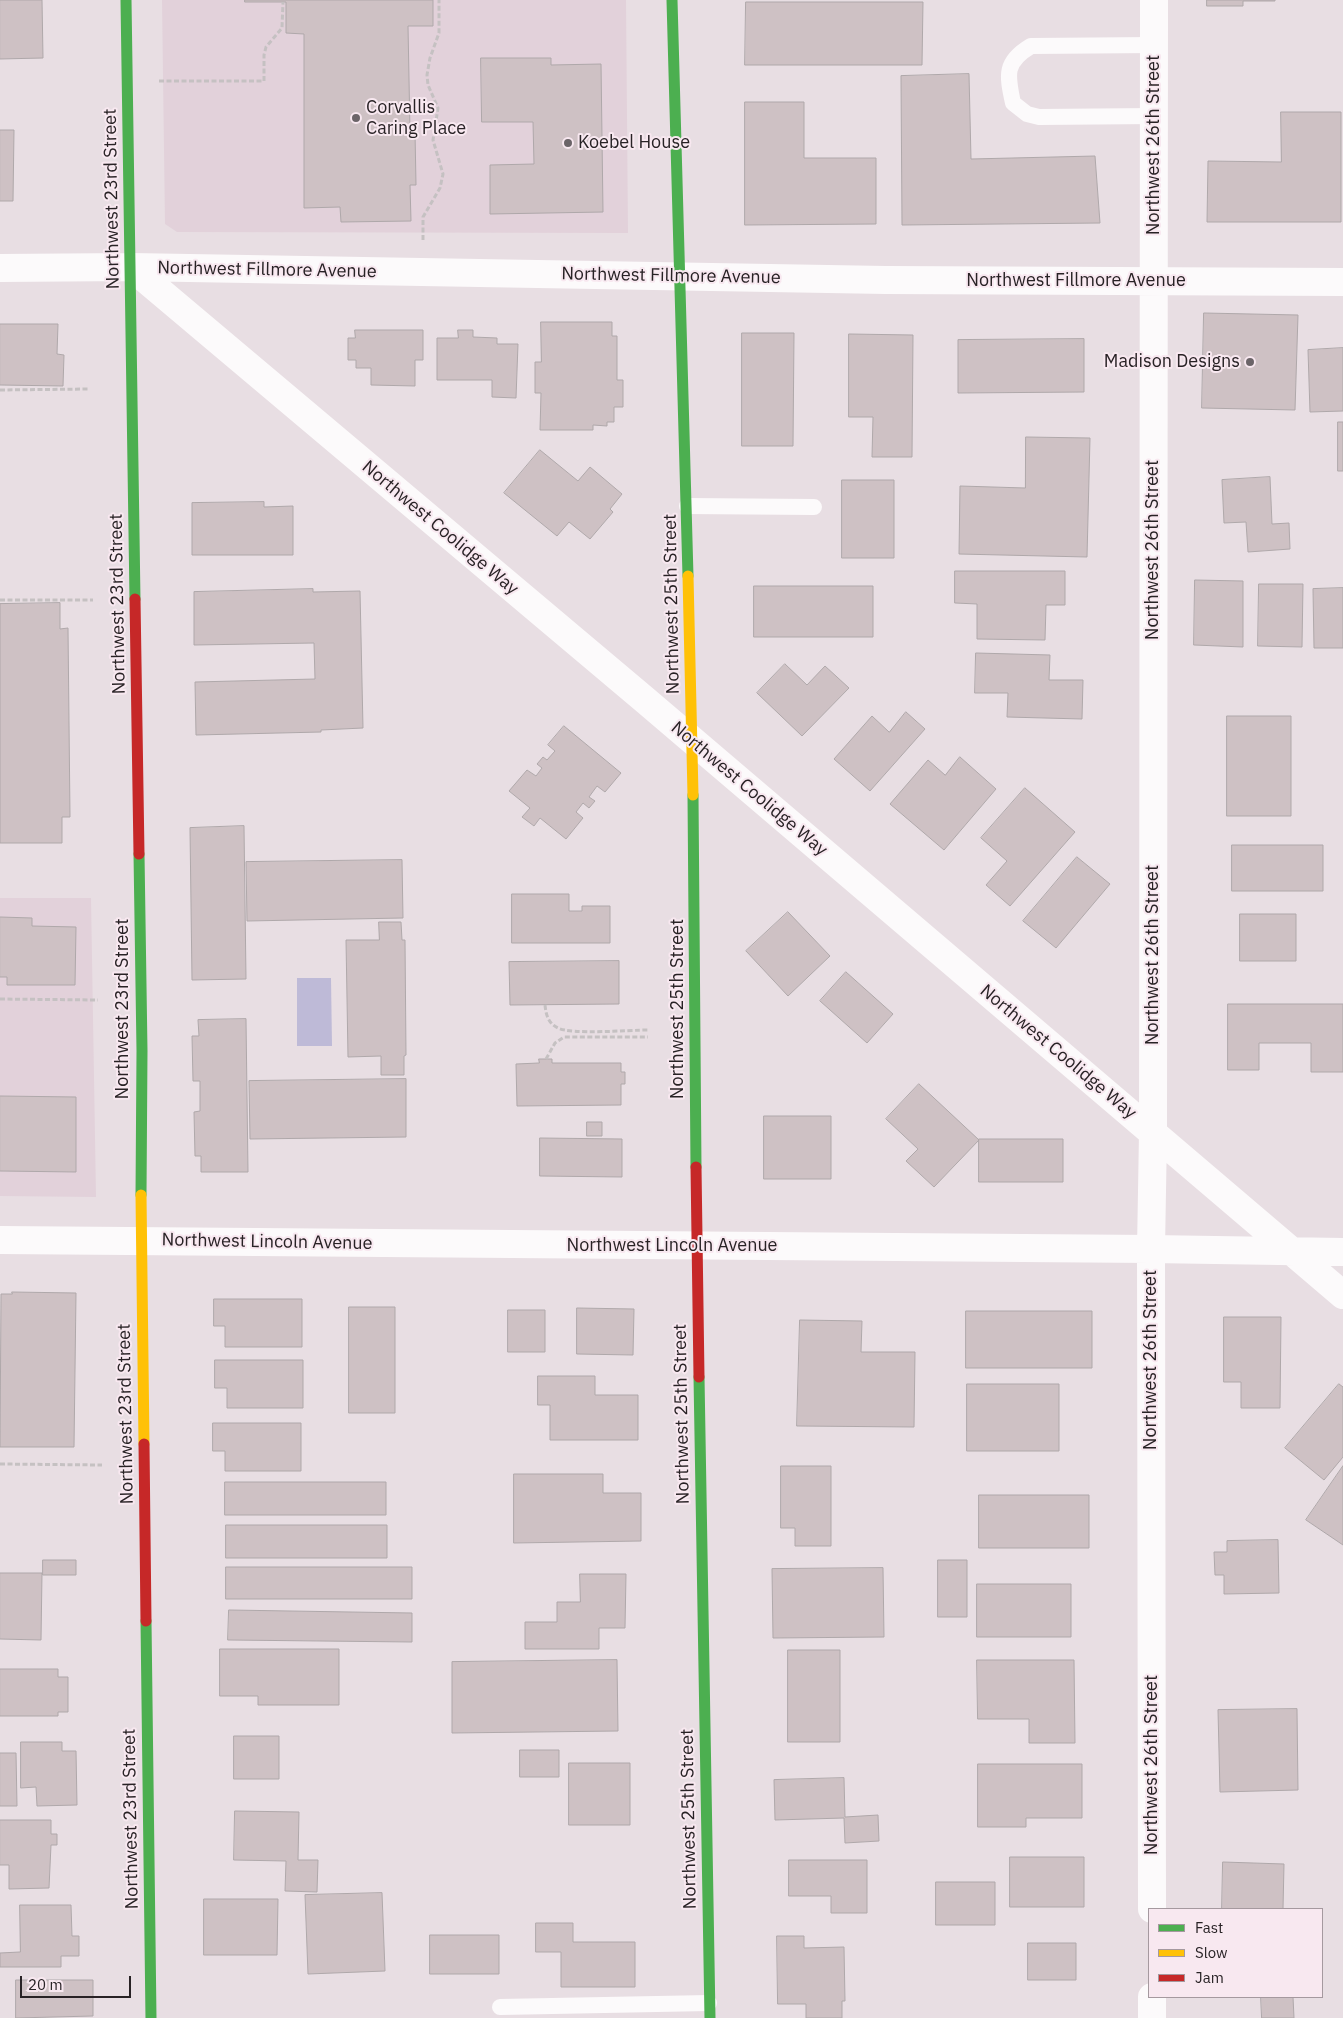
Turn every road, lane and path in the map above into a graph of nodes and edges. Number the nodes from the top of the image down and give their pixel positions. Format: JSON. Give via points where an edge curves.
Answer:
{"nodes":[{"id":1,"x":126,"y":0,"type":"edge"},
{"id":2,"x":439,"y":0,"type":"edge"},
{"id":3,"x":672,"y":0,"type":"edge"},
{"id":4,"x":1154,"y":0,"type":"edge"},
{"id":5,"x":283,"y":2,"type":"dead end"},
{"id":6,"x":1154,"y":45,"type":"junction"},
{"id":7,"x":158,"y":81,"type":"dead end"},
{"id":8,"x":1154,"y":116,"type":"junction"},
{"id":9,"x":131,"y":267,"type":"junction"},
{"id":10,"x":0,"y":268,"type":"edge"},
{"id":11,"x":423,"y":273,"type":"junction"},
{"id":12,"x":681,"y":276,"type":"junction"},
{"id":13,"x":1153,"y":281,"type":"junction"},
{"id":14,"x":1343,"y":282,"type":"edge"},
{"id":15,"x":90,"y":389,"type":"dead end"},
{"id":16,"x":0,"y":390,"type":"edge"},
{"id":17,"x":687,"y":506,"type":"junction"},
{"id":18,"x":814,"y":507,"type":"dead end"},
{"id":19,"x":0,"y":600,"type":"edge"},
{"id":20,"x":93,"y":600,"type":"dead end"},
{"id":21,"x":693,"y":741,"type":"junction"},
{"id":22,"x":0,"y":999,"type":"edge"},
{"id":23,"x":98,"y":1000,"type":"dead end"},
{"id":24,"x":545,"y":1005,"type":"dead end"},
{"id":25,"x":648,"y":1030,"type":"dead end"},
{"id":26,"x":648,"y":1037,"type":"dead end"},
{"id":27,"x":546,"y":1058,"type":"dead end"},
{"id":28,"x":1153,"y":1133,"type":"junction"},
{"id":29,"x":0,"y":1240,"type":"edge"},
{"id":30,"x":141,"y":1242,"type":"junction"},
{"id":31,"x":697,"y":1247,"type":"junction"},
{"id":32,"x":1151,"y":1249,"type":"junction"},
{"id":33,"x":1291,"y":1251,"type":"junction"},
{"id":34,"x":1343,"y":1252,"type":"edge"},
{"id":35,"x":1343,"y":1295,"type":"edge"},
{"id":36,"x":0,"y":1464,"type":"edge"},
{"id":37,"x":102,"y":1465,"type":"dead end"},
{"id":38,"x":1152,"y":1908,"type":"edge"},
{"id":39,"x":1152,"y":1998,"type":"edge"},
{"id":40,"x":500,"y":2007,"type":"dead end"},
{"id":41,"x":710,"y":2010,"type":"edge"},
{"id":42,"x":151,"y":2018,"type":"edge"},
{"id":43,"x":1152,"y":2018,"type":"edge"}],
"edges":[{"from":1,"to":9,"type":"street","name":"Northwest 23rd Street"},
{"from":2,"to":11,"type":"path","via":[[439,33],[427,75],[438,108],[434,140],[443,174],[440,188],[423,217]]},
{"from":3,"to":12,"type":"street","name":"Northwest 25th Street"},
{"from":4,"to":6,"type":"street","name":"Northwest 26th Street"},
{"from":5,"to":7,"type":"path","via":[[282,28],[266,47],[264,55],[264,81]]},
{"from":6,"to":8,"type":"street","name":"Northwest 26th Street"},
{"from":6,"to":8,"type":"lane","via":[[1031,46],[1017,54],[1009,66],[1009,84],[1013,103],[1027,114],[1039,117]]},
{"from":8,"to":13,"type":"street","name":"Northwest 26th Street"},
{"from":9,"to":10,"type":"street","name":"Northwest Fillmore Avenue"},
{"from":9,"to":11,"type":"street","name":"Northwest Fillmore Avenue"},
{"from":9,"to":21,"type":"street","name":"Northwest Coolidge Way"},
{"from":9,"to":30,"type":"street","name":"Northwest 23rd Street","via":[[142,1050]]},
{"from":11,"to":12,"type":"street","name":"Northwest Fillmore Avenue"},
{"from":12,"to":13,"type":"street","name":"Northwest Fillmore Avenue"},
{"from":12,"to":17,"type":"street","name":"Northwest 25th Street"},
{"from":13,"to":14,"type":"street","name":"Northwest Fillmore Avenue"},
{"from":13,"to":28,"type":"street","name":"Northwest 26th Street"},
{"from":15,"to":16,"type":"path"},
{"from":17,"to":18,"type":"lane"},
{"from":17,"to":21,"type":"street","name":"Northwest 25th Street"},
{"from":19,"to":20,"type":"path"},
{"from":21,"to":28,"type":"street","name":"Northwest Coolidge Way"},
{"from":21,"to":31,"type":"street","name":"Northwest 25th Street"},
{"from":22,"to":23,"type":"path"},
{"from":24,"to":25,"type":"path","via":[[550,1022],[564,1030]]},
{"from":26,"to":27,"type":"path","via":[[564,1037],[554,1042]]},
{"from":28,"to":32,"type":"street","name":"Northwest 26th Street"},
{"from":28,"to":33,"type":"street","name":"Northwest Coolidge Way"},
{"from":29,"to":30,"type":"street","name":"Northwest Lincoln Avenue"},
{"from":30,"to":31,"type":"street","name":"Northwest Lincoln Avenue"},
{"from":30,"to":42,"type":"street","name":"Northwest 23rd Street"},
{"from":31,"to":32,"type":"street","name":"Northwest Lincoln Avenue"},
{"from":31,"to":41,"type":"street","name":"Northwest 25th Street"},
{"from":32,"to":33,"type":"street","name":"Northwest Lincoln Avenue"},
{"from":32,"to":38,"type":"street","name":"Northwest 26th Street"},
{"from":33,"to":34,"type":"street","name":"Northwest Lincoln Avenue"},
{"from":33,"to":35,"type":"street","name":"Northwest Coolidge Way"},
{"from":36,"to":37,"type":"path"},
{"from":39,"to":43,"type":"street"},
{"from":40,"to":41,"type":"lane"}]}
